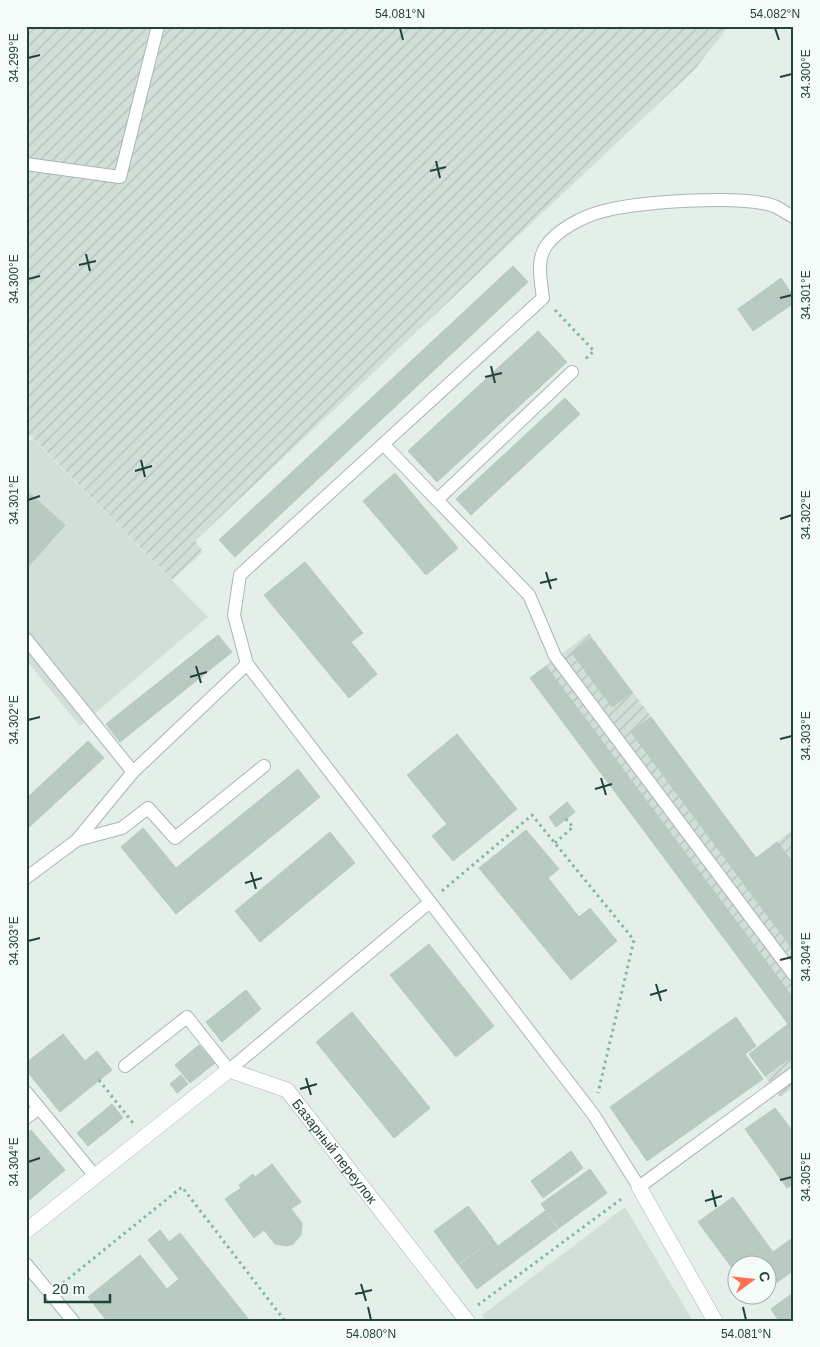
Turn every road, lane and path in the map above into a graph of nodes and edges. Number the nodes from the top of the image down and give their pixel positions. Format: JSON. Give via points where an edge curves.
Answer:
{"nodes":[{"id":1,"x":158,"y":26,"type":"edge"},
{"id":2,"x":26,"y":164,"type":"edge"},
{"id":3,"x":794,"y":217,"type":"edge"},
{"id":4,"x":543,"y":298,"type":"junction"},
{"id":5,"x":572,"y":372,"type":"joint"},
{"id":6,"x":384,"y":445,"type":"junction"},
{"id":7,"x":437,"y":500,"type":"junction"},
{"id":8,"x":26,"y":639,"type":"edge"},
{"id":9,"x":247,"y":664,"type":"junction"},
{"id":10,"x":264,"y":766,"type":"dead end"},
{"id":11,"x":134,"y":772,"type":"junction"},
{"id":12,"x":566,"y":819,"type":"dead end"},
{"id":13,"x":77,"y":840,"type":"junction"},
{"id":14,"x":555,"y":843,"type":"junction"},
{"id":15,"x":26,"y":878,"type":"edge"},
{"id":16,"x":430,"y":902,"type":"junction"},
{"id":17,"x":794,"y":975,"type":"edge"},
{"id":18,"x":125,"y":1066,"type":"dead end"},
{"id":19,"x":229,"y":1070,"type":"junction"},
{"id":20,"x":794,"y":1073,"type":"edge"},
{"id":21,"x":99,"y":1080,"type":"dead end"},
{"id":22,"x":26,"y":1092,"type":"edge"},
{"id":23,"x":39,"y":1108,"type":"junction"},
{"id":24,"x":593,"y":1114,"type":"junction"},
{"id":25,"x":26,"y":1118,"type":"edge"},
{"id":26,"x":128,"y":1131,"type":"dead end"},
{"id":27,"x":95,"y":1176,"type":"junction"},
{"id":28,"x":639,"y":1187,"type":"junction"},
{"id":29,"x":26,"y":1231,"type":"edge"},
{"id":30,"x":26,"y":1264,"type":"edge"},
{"id":31,"x":50,"y":1293,"type":"junction"},
{"id":32,"x":465,"y":1318,"type":"edge"},
{"id":33,"x":73,"y":1321,"type":"edge"},
{"id":34,"x":285,"y":1321,"type":"edge"},
{"id":35,"x":715,"y":1321,"type":"edge"}],
"edges":[{"from":1,"to":2,"type":"lane","via":[[120,177]]},
{"from":3,"to":4,"type":"lane","via":[[774,206],[741,201],[681,202],[598,212],[562,231],[545,246],[539,273]]},
{"from":4,"to":5,"type":"path","via":[[594,351]]},
{"from":4,"to":6,"type":"lane"},
{"from":5,"to":7,"type":"lane"},
{"from":6,"to":7,"type":"lane"},
{"from":6,"to":9,"type":"lane","via":[[240,575],[234,615]]},
{"from":7,"to":17,"type":"lane","via":[[529,595],[555,656]]},
{"from":8,"to":11,"type":"lane"},
{"from":9,"to":11,"type":"lane"},
{"from":9,"to":16,"type":"lane"},
{"from":10,"to":13,"type":"lane","via":[[174,838],[148,808],[122,828]]},
{"from":11,"to":13,"type":"lane"},
{"from":12,"to":14,"type":"path","via":[[573,827]]},
{"from":13,"to":15,"type":"lane"},
{"from":14,"to":16,"type":"path","via":[[532,815]]},
{"from":14,"to":24,"type":"path","via":[[634,940]]},
{"from":16,"to":19,"type":"lane"},
{"from":16,"to":24,"type":"lane"},
{"from":18,"to":19,"type":"lane","via":[[187,1017]]},
{"from":19,"to":27,"type":"street"},
{"from":19,"to":32,"type":"street","name":"Базарный переулок","via":[[287,1090]]},
{"from":20,"to":28,"type":"lane"},
{"from":21,"to":26,"type":"path","via":[[135,1125]]},
{"from":22,"to":23,"type":"lane"},
{"from":23,"to":25,"type":"lane"},
{"from":23,"to":27,"type":"lane"},
{"from":24,"to":28,"type":"lane"},
{"from":27,"to":29,"type":"street"},
{"from":28,"to":32,"type":"path"},
{"from":28,"to":35,"type":"street"},
{"from":30,"to":31,"type":"lane"},
{"from":31,"to":33,"type":"lane"},
{"from":31,"to":34,"type":"path","via":[[182,1187]]}]}
